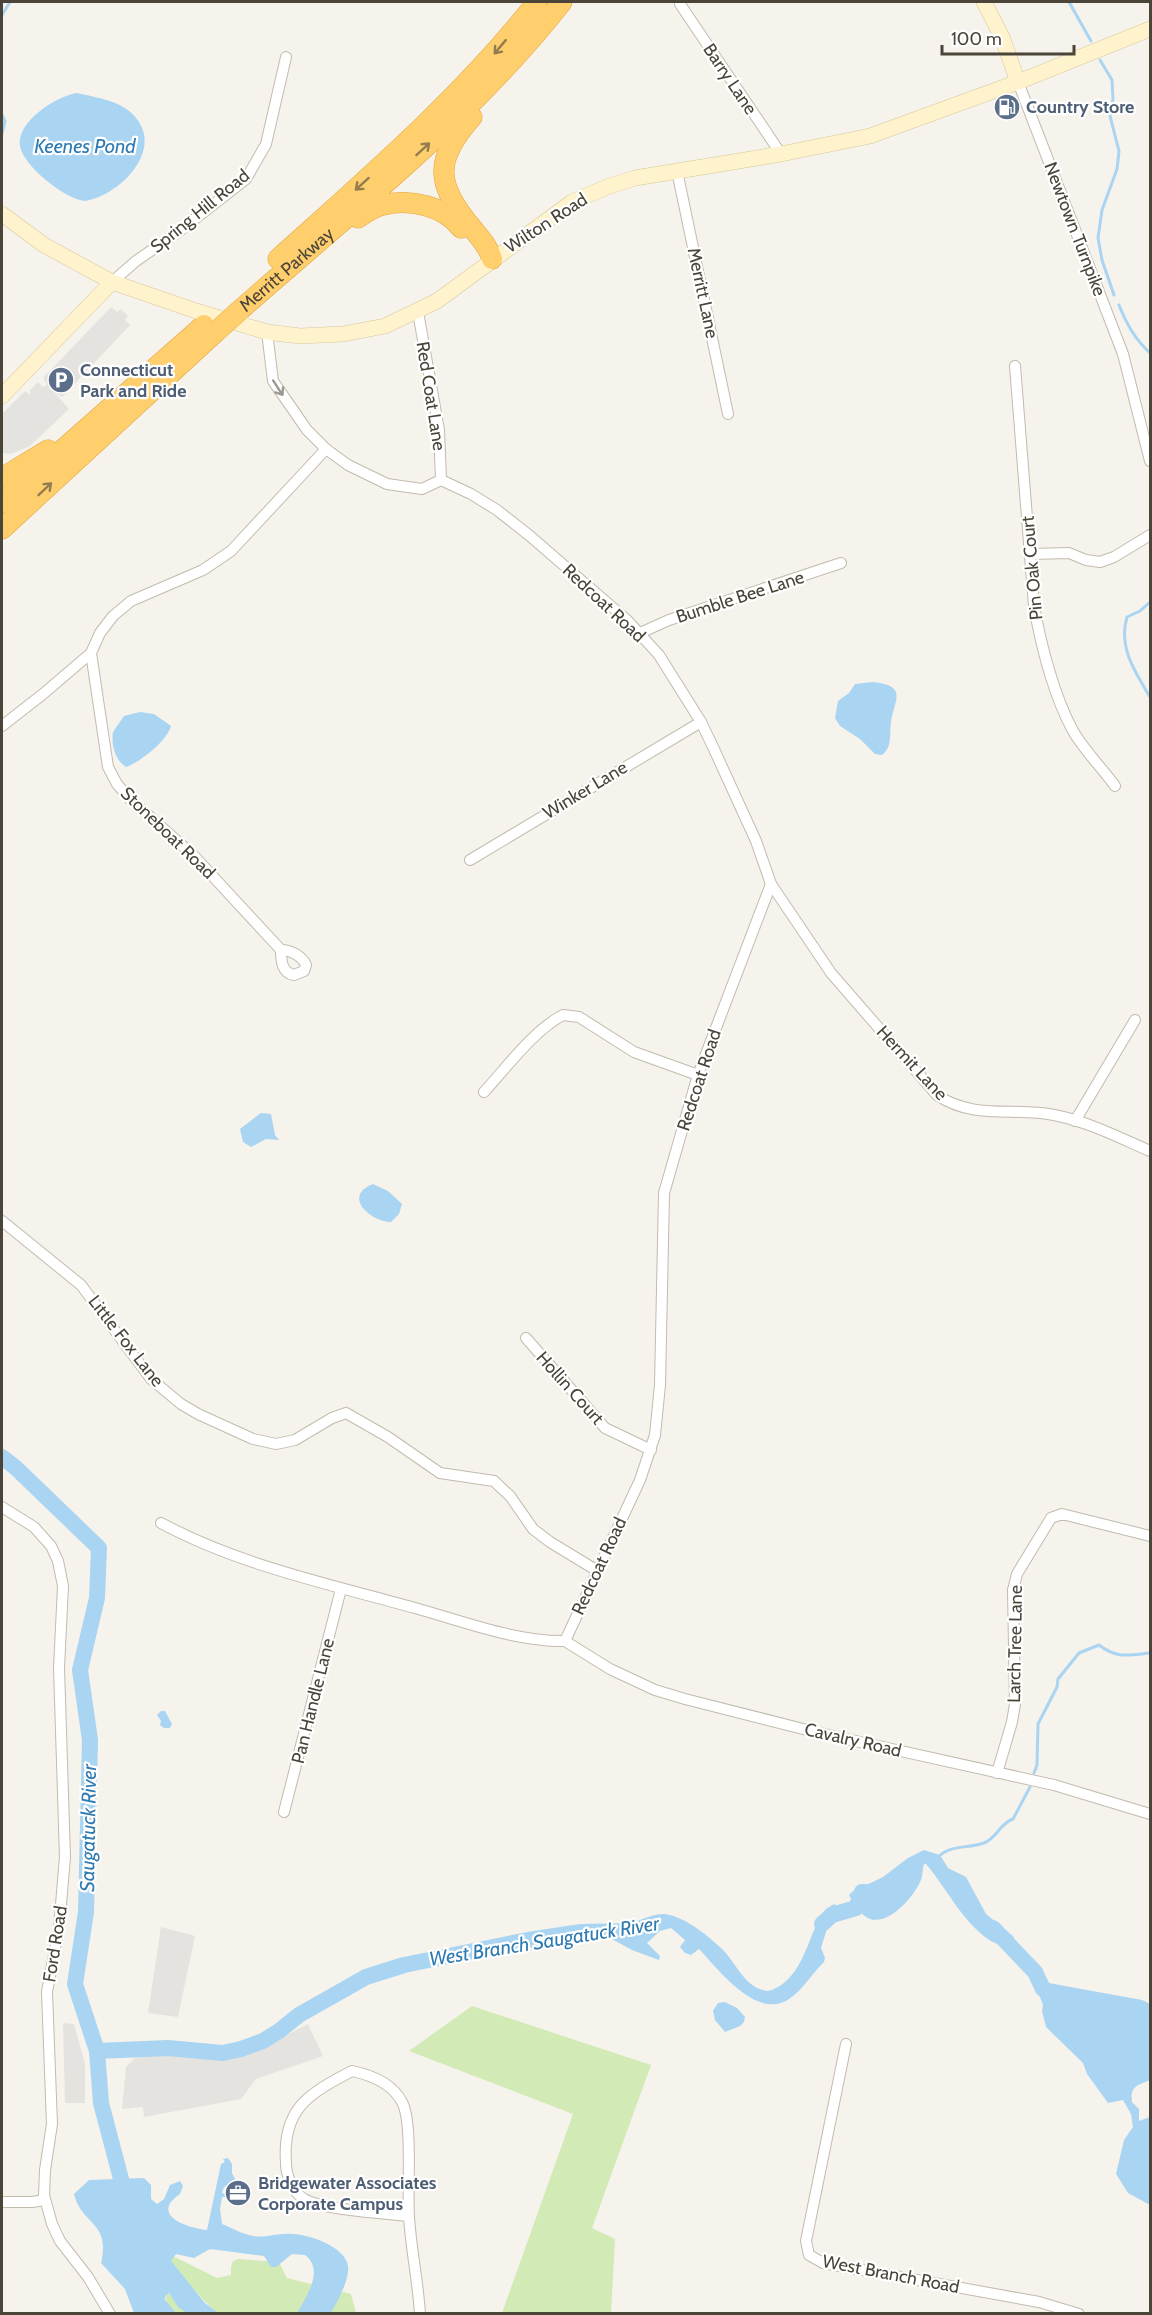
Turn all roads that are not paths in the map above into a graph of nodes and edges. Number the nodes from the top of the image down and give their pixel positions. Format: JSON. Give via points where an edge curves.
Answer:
{"nodes":[{"id":1,"x":537,"y":2,"type":"edge"},
{"id":2,"x":563,"y":2,"type":"edge"},
{"id":3,"x":984,"y":2,"type":"edge"},
{"id":4,"x":680,"y":4,"type":"dead end"},
{"id":5,"x":1150,"y":30,"type":"edge"},
{"id":6,"x":286,"y":57,"type":"dead end"},
{"id":7,"x":1018,"y":82,"type":"junction"},
{"id":8,"x":781,"y":154,"type":"junction"},
{"id":9,"x":677,"y":171,"type":"junction"},
{"id":10,"x":2,"y":214,"type":"edge"},
{"id":11,"x":492,"y":259,"type":"junction"},
{"id":12,"x":284,"y":271,"type":"junction"},
{"id":13,"x":112,"y":282,"type":"junction"},
{"id":14,"x":232,"y":309,"type":"junction"},
{"id":15,"x":418,"y":312,"type":"junction"},
{"id":16,"x":213,"y":326,"type":"junction"},
{"id":17,"x":267,"y":332,"type":"junction"},
{"id":18,"x":1015,"y":366,"type":"dead end"},
{"id":19,"x":125,"y":395,"type":"junction"},
{"id":20,"x":2,"y":396,"type":"edge"},
{"id":21,"x":728,"y":414,"type":"dead end"},
{"id":22,"x":326,"y":449,"type":"junction"},
{"id":23,"x":1150,"y":461,"type":"edge"},
{"id":24,"x":2,"y":478,"type":"edge"},
{"id":25,"x":441,"y":480,"type":"junction"},
{"id":26,"x":2,"y":503,"type":"edge"},
{"id":27,"x":2,"y":529,"type":"edge"},
{"id":28,"x":1150,"y":536,"type":"edge"},
{"id":29,"x":1031,"y":554,"type":"junction"},
{"id":30,"x":841,"y":563,"type":"dead end"},
{"id":31,"x":640,"y":633,"type":"junction"},
{"id":32,"x":91,"y":653,"type":"junction"},
{"id":33,"x":701,"y":722,"type":"junction"},
{"id":34,"x":2,"y":726,"type":"edge"},
{"id":35,"x":1115,"y":786,"type":"dead end"},
{"id":36,"x":470,"y":860,"type":"dead end"},
{"id":37,"x":771,"y":884,"type":"junction"},
{"id":38,"x":281,"y":950,"type":"dead end"},
{"id":39,"x":1135,"y":1020,"type":"dead end"},
{"id":40,"x":698,"y":1075,"type":"junction"},
{"id":41,"x":484,"y":1092,"type":"dead end"},
{"id":42,"x":1075,"y":1121,"type":"junction"},
{"id":43,"x":1150,"y":1151,"type":"edge"},
{"id":44,"x":2,"y":1221,"type":"edge"},
{"id":45,"x":526,"y":1338,"type":"dead end"},
{"id":46,"x":651,"y":1450,"type":"junction"},
{"id":47,"x":2,"y":1507,"type":"edge"},
{"id":48,"x":161,"y":1523,"type":"dead end"},
{"id":49,"x":1150,"y":1536,"type":"edge"},
{"id":50,"x":596,"y":1570,"type":"junction"},
{"id":51,"x":341,"y":1589,"type":"junction"},
{"id":52,"x":565,"y":1641,"type":"junction"},
{"id":53,"x":997,"y":1773,"type":"junction"},
{"id":54,"x":284,"y":1812,"type":"dead end"},
{"id":55,"x":1150,"y":1814,"type":"edge"},
{"id":56,"x":846,"y":2044,"type":"dead end"},
{"id":57,"x":45,"y":2200,"type":"junction"},
{"id":58,"x":2,"y":2202,"type":"edge"},
{"id":59,"x":409,"y":2216,"type":"junction"},
{"id":60,"x":1066,"y":2312,"type":"edge"},
{"id":61,"x":110,"y":2313,"type":"edge"},
{"id":62,"x":420,"y":2313,"type":"edge"},
{"id":63,"x":1079,"y":2313,"type":"edge"}],
"edges":[{"from":1,"to":14,"type":"highway","name":"Merritt Parkway","one_way":true,"via":[[440,112]]},
{"from":2,"to":11,"type":"highway","via":[[449,150],[444,178],[449,197]]},
{"from":12,"to":2,"type":"highway","name":"Merritt Parkway","one_way":true,"via":[[443,130]]},
{"from":3,"to":7,"type":"main road","name":"Newtown Turnpike"},
{"from":4,"to":8,"type":"street","name":"Barry Lane"},
{"from":5,"to":7,"type":"main road","name":"Wilton Road"},
{"from":6,"to":13,"type":"street","name":"Spring Hill Road","via":[[266,144],[246,179]]},
{"from":7,"to":8,"type":"main road","name":"Wilton Road","via":[[870,136]]},
{"from":7,"to":23,"type":"street","name":"Newtown Turnpike","via":[[1123,354]]},
{"from":8,"to":9,"type":"main road","name":"Wilton Road"},
{"from":9,"to":11,"type":"main road","name":"Wilton Road","via":[[607,186],[572,202]]},
{"from":9,"to":21,"type":"street","name":"Merritt Lane"},
{"from":10,"to":13,"type":"main road","name":"Wilton Road","via":[[44,245]]},
{"from":11,"to":12,"type":"highway","via":[[455,220],[441,211],[403,202],[382,205],[363,214]]},
{"from":11,"to":15,"type":"main road","name":"Wilton Road"},
{"from":12,"to":14,"type":"highway","name":"Merritt Parkway"},
{"from":13,"to":17,"type":"main road","name":"Wilton Road"},
{"from":13,"to":20,"type":"main road"},
{"from":14,"to":16,"type":"highway","name":"Merritt Parkway","bridge":true},
{"from":15,"to":17,"type":"main road","name":"Wilton Road","via":[[385,326],[344,334],[300,336]]},
{"from":15,"to":25,"type":"street","name":"Red Coat Lane","via":[[439,430]]},
{"from":16,"to":19,"type":"highway","name":"Merritt Parkway"},
{"from":27,"to":16,"type":"highway","name":"Merritt Parkway","one_way":true},
{"from":17,"to":22,"type":"street","one_way":true,"via":[[273,381],[307,430]]},
{"from":18,"to":29,"type":"street","name":"Pin Oak Court"},
{"from":19,"to":24,"type":"highway"},
{"from":19,"to":26,"type":"highway","name":"Merritt Parkway"},
{"from":22,"to":25,"type":"street","via":[[387,484],[422,489]]},
{"from":22,"to":32,"type":"street","via":[[231,551],[203,570],[131,601],[113,616]]},
{"from":25,"to":31,"type":"street","name":"Redcoat Road","via":[[497,510]]},
{"from":28,"to":29,"type":"street","via":[[1100,562],[1069,553]]},
{"from":29,"to":35,"type":"street","name":"Pin Oak Court","via":[[1034,606],[1055,685],[1072,730]]},
{"from":30,"to":31,"type":"street","name":"Bumble Bee Lane"},
{"from":31,"to":33,"type":"street","name":"Redcoat Road","via":[[674,677]]},
{"from":32,"to":34,"type":"street"},
{"from":32,"to":38,"type":"street","name":"Stoneboat Road","via":[[108,767],[117,784],[194,856]]},
{"from":33,"to":36,"type":"street","name":"Winker Lane"},
{"from":33,"to":37,"type":"street","name":"Redcoat Road","via":[[756,841]]},
{"from":37,"to":40,"type":"street","name":"Redcoat Road"},
{"from":37,"to":42,"type":"street","name":"Hermit Lane","via":[[831,973],[937,1095],[949,1104],[971,1111],[1038,1112]]},
{"from":39,"to":42,"type":"street"},
{"from":40,"to":41,"type":"street","via":[[634,1052],[579,1017],[562,1015],[548,1024]]},
{"from":40,"to":46,"type":"street","name":"Redcoat Road","via":[[664,1193],[660,1385]]},
{"from":42,"to":43,"type":"street","name":"Hermit Lane"},
{"from":44,"to":50,"type":"street","name":"Little Fox Lane","via":[[81,1285],[151,1379],[198,1414],[253,1439],[276,1444],[295,1440],[346,1413],[440,1473],[494,1481],[533,1529]]},
{"from":45,"to":46,"type":"street","name":"Hollin Court","via":[[605,1428]]},
{"from":46,"to":50,"type":"street","name":"Redcoat Road"},
{"from":47,"to":57,"type":"street","name":"Ford Road","via":[[34,1527],[51,1546],[58,1561],[63,1596],[59,1668],[65,1857],[59,1928],[47,1992],[52,2124]]},
{"from":48,"to":51,"type":"street","via":[[215,1549]]},
{"from":49,"to":53,"type":"street","name":"Larch Tree Lane","via":[[1062,1514],[1051,1518],[1017,1574],[1013,1590],[1015,1704]]},
{"from":50,"to":52,"type":"street","name":"Redcoat Road"},
{"from":51,"to":52,"type":"street","via":[[511,1634]]},
{"from":51,"to":54,"type":"street","name":"Pan Handle Lane"},
{"from":52,"to":53,"type":"street","name":"Cavalry Road","via":[[610,1669],[655,1690],[815,1732]]},
{"from":53,"to":55,"type":"street","name":"Cavalry Road","via":[[1054,1785]]},
{"from":56,"to":60,"type":"street","name":"West Branch Road","via":[[806,2241],[809,2255],[823,2263],[1039,2302]]},
{"from":57,"to":58,"type":"street"},
{"from":57,"to":61,"type":"street","name":"Ford Road","via":[[60,2241]]},
{"from":59,"to":59,"type":"street","via":[[407,2118],[402,2101],[371,2075],[352,2071],[314,2092],[289,2123],[285,2152],[288,2176],[303,2198],[320,2205]]},
{"from":59,"to":62,"type":"street"},
{"from":60,"to":63,"type":"street","name":"West Branch Road"}]}
